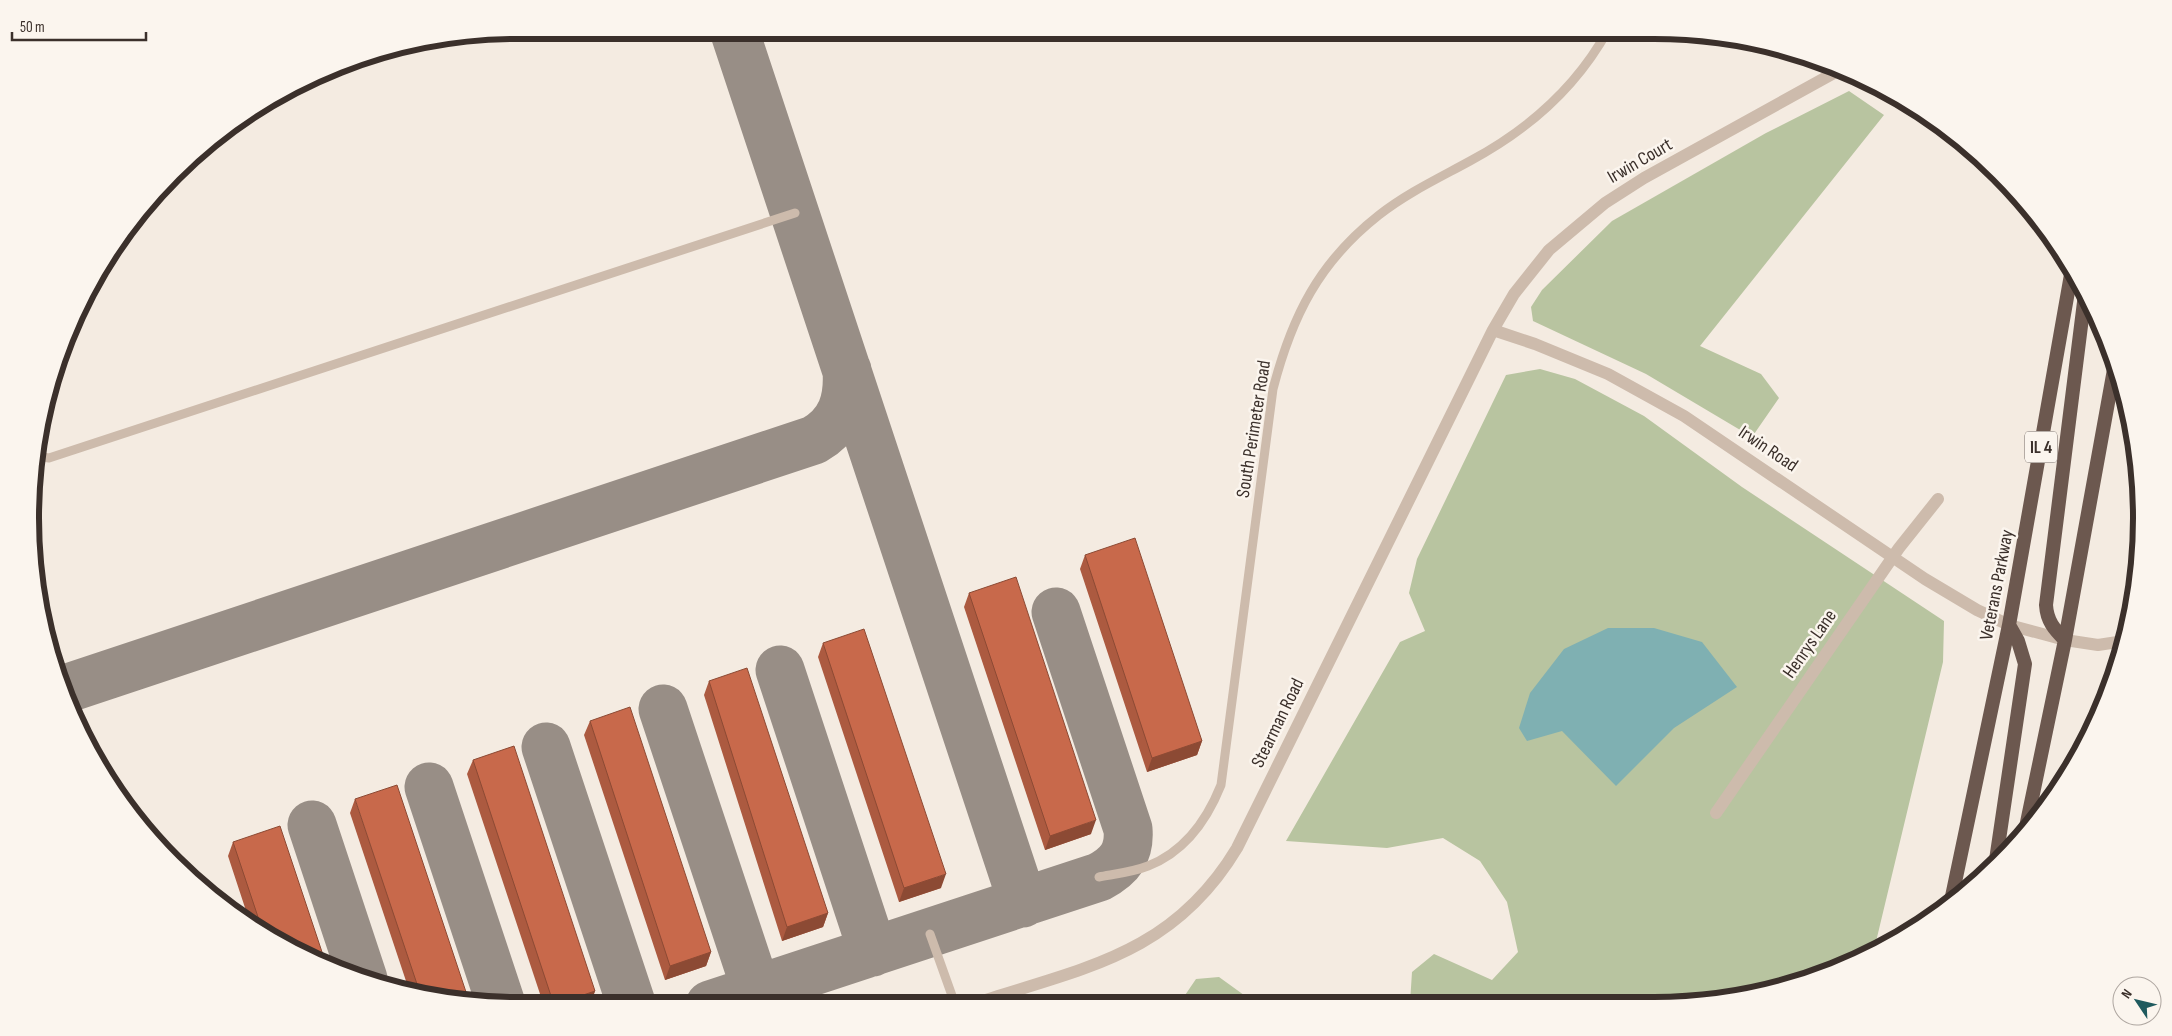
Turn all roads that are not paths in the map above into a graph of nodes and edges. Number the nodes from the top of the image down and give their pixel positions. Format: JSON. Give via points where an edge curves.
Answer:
{"nodes":[{"id":1,"x":1602,"y":39,"type":"edge"},
{"id":2,"x":1833,"y":74,"type":"edge"},
{"id":3,"x":795,"y":213,"type":"dead end"},
{"id":4,"x":2070,"y":280,"type":"edge"},
{"id":5,"x":2084,"y":305,"type":"edge"},
{"id":6,"x":1493,"y":330,"type":"junction"},
{"id":7,"x":2112,"y":379,"type":"edge"},
{"id":8,"x":43,"y":457,"type":"edge"},
{"id":9,"x":1938,"y":499,"type":"dead end"},
{"id":10,"x":1893,"y":557,"type":"junction"},
{"id":11,"x":2009,"y":625,"type":"junction"},
{"id":12,"x":2065,"y":640,"type":"junction"},
{"id":13,"x":2117,"y":642,"type":"edge"},
{"id":14,"x":1716,"y":813,"type":"dead end"},
{"id":15,"x":2027,"y":819,"type":"edge"},
{"id":16,"x":1997,"y":852,"type":"edge"},
{"id":17,"x":1099,"y":877,"type":"dead end"},
{"id":18,"x":1953,"y":892,"type":"edge"},
{"id":19,"x":930,"y":934,"type":"dead end"},
{"id":20,"x":952,"y":997,"type":"edge"},
{"id":21,"x":994,"y":997,"type":"edge"}],
"edges":[{"from":1,"to":17,"type":"lane","name":"South Perimeter Road","via":[[1575,78],[1538,117],[1516,134],[1379,214],[1353,237],[1314,285],[1284,346],[1273,389],[1221,785],[1204,820],[1193,834],[1165,857],[1147,867]]},
{"from":2,"to":6,"type":"street","name":"Irwin Court","via":[[1605,203],[1549,250],[1514,294]]},
{"from":3,"to":8,"type":"lane","via":[[49,458]]},
{"from":4,"to":11,"type":"highway","name":"Veterans Parkway","number":"IL 4"},
{"from":5,"to":12,"type":"highway","via":[[2046,605],[2052,627]]},
{"from":6,"to":10,"type":"street","name":"Irwin Road","via":[[1536,344],[1632,387],[1718,438]]},
{"from":6,"to":21,"type":"street","name":"Stearman Road","via":[[1237,848],[1221,874],[1177,920],[1120,955]]},
{"from":7,"to":12,"type":"highway"},
{"from":9,"to":10,"type":"street","name":"Henrys Lane"},
{"from":10,"to":11,"type":"street","name":"Irwin Road","via":[[1962,602]]},
{"from":10,"to":14,"type":"street","name":"Henrys Lane"},
{"from":11,"to":12,"type":"street","name":"Irwin Road"},
{"from":11,"to":16,"type":"highway","via":[[2025,664]]},
{"from":11,"to":18,"type":"highway","name":"Veterans Parkway","number":"IL 4"},
{"from":12,"to":13,"type":"street","name":"Irwin Road","via":[[2098,645]]},
{"from":12,"to":15,"type":"highway"},
{"from":19,"to":20,"type":"lane"}]}
